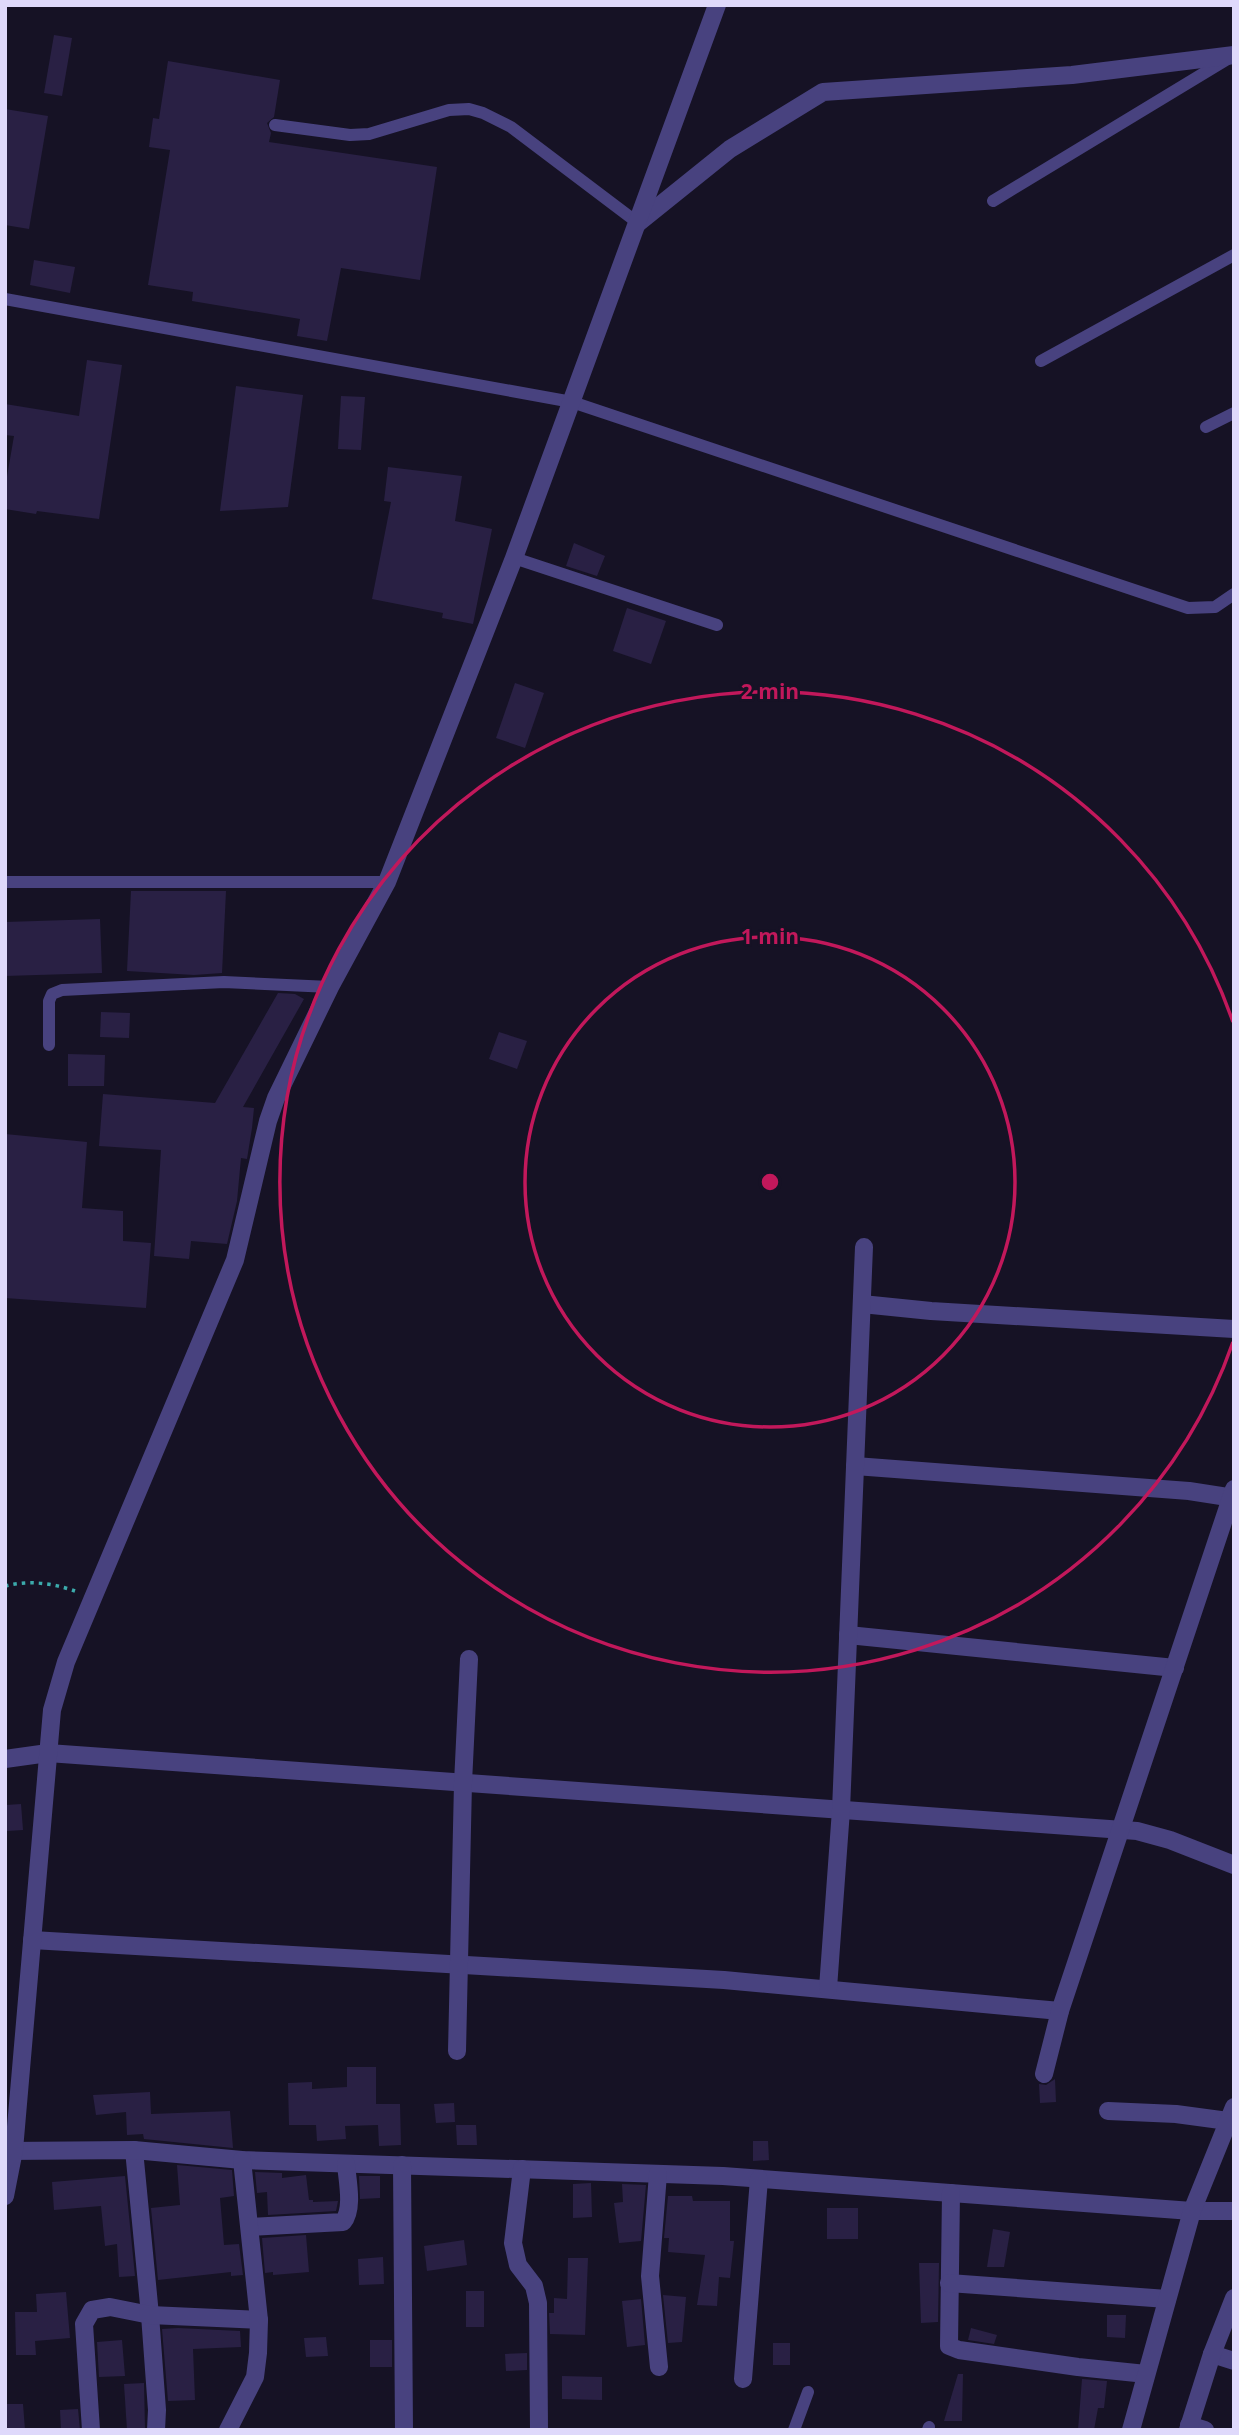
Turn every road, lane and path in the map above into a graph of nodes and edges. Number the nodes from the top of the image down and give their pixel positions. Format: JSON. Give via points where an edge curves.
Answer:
{"nodes":[{"id":1,"x":717,"y":5,"type":"edge"},
{"id":2,"x":1234,"y":55,"type":"edge"},
{"id":3,"x":275,"y":125,"type":"dead end"},
{"id":4,"x":993,"y":201,"type":"dead end"},
{"id":5,"x":638,"y":223,"type":"junction"},
{"id":6,"x":1234,"y":255,"type":"edge"},
{"id":7,"x":5,"y":299,"type":"edge"},
{"id":8,"x":1041,"y":361,"type":"dead end"},
{"id":9,"x":572,"y":402,"type":"junction"},
{"id":10,"x":1234,"y":413,"type":"edge"},
{"id":11,"x":1206,"y":427,"type":"dead end"},
{"id":12,"x":514,"y":558,"type":"junction"},
{"id":13,"x":1234,"y":594,"type":"edge"},
{"id":14,"x":717,"y":625,"type":"dead end"},
{"id":15,"x":5,"y":882,"type":"edge"},
{"id":16,"x":387,"y":883,"type":"junction"},
{"id":17,"x":330,"y":987,"type":"junction"},
{"id":18,"x":48,"y":1045,"type":"dead end"},
{"id":19,"x":864,"y":1247,"type":"dead end"},
{"id":20,"x":862,"y":1304,"type":"junction"},
{"id":21,"x":1234,"y":1329,"type":"edge"},
{"id":22,"x":855,"y":1466,"type":"junction"},
{"id":23,"x":1233,"y":1495,"type":"edge"},
{"id":24,"x":5,"y":1586,"type":"edge"},
{"id":25,"x":92,"y":1596,"type":"junction"},
{"id":26,"x":848,"y":1635,"type":"junction"},
{"id":27,"x":469,"y":1659,"type":"dead end"},
{"id":28,"x":1175,"y":1668,"type":"junction"},
{"id":29,"x":48,"y":1752,"type":"junction"},
{"id":30,"x":5,"y":1759,"type":"edge"},
{"id":31,"x":463,"y":1783,"type":"junction"},
{"id":32,"x":841,"y":1810,"type":"junction"},
{"id":33,"x":1121,"y":1830,"type":"junction"},
{"id":34,"x":1234,"y":1865,"type":"edge"},
{"id":35,"x":32,"y":1941,"type":"junction"},
{"id":36,"x":458,"y":1966,"type":"junction"},
{"id":37,"x":828,"y":1988,"type":"junction"},
{"id":38,"x":1060,"y":2011,"type":"junction"},
{"id":39,"x":457,"y":2051,"type":"dead end"},
{"id":40,"x":1044,"y":2074,"type":"dead end"},
{"id":41,"x":1108,"y":2111,"type":"dead end"},
{"id":42,"x":1231,"y":2114,"type":"edge"},
{"id":43,"x":10,"y":2150,"type":"edge"},
{"id":44,"x":134,"y":2150,"type":"junction"},
{"id":45,"x":242,"y":2160,"type":"junction"},
{"id":46,"x":346,"y":2164,"type":"junction"},
{"id":47,"x":402,"y":2165,"type":"junction"},
{"id":48,"x":522,"y":2169,"type":"junction"},
{"id":49,"x":658,"y":2174,"type":"junction"},
{"id":50,"x":760,"y":2179,"type":"junction"},
{"id":51,"x":951,"y":2193,"type":"junction"},
{"id":52,"x":5,"y":2196,"type":"edge"},
{"id":53,"x":1192,"y":2211,"type":"junction"},
{"id":54,"x":1234,"y":2211,"type":"edge"},
{"id":55,"x":250,"y":2227,"type":"junction"},
{"id":56,"x":949,"y":2283,"type":"junction"},
{"id":57,"x":1234,"y":2298,"type":"edge"},
{"id":58,"x":1167,"y":2299,"type":"junction"},
{"id":59,"x":150,"y":2315,"type":"junction"},
{"id":60,"x":259,"y":2320,"type":"junction"},
{"id":61,"x":1212,"y":2354,"type":"junction"},
{"id":62,"x":1234,"y":2361,"type":"edge"},
{"id":63,"x":659,"y":2367,"type":"dead end"},
{"id":64,"x":1146,"y":2374,"type":"junction"},
{"id":65,"x":743,"y":2379,"type":"dead end"},
{"id":66,"x":808,"y":2392,"type":"dead end"},
{"id":67,"x":1194,"y":2428,"type":"edge"},
{"id":68,"x":92,"y":2430,"type":"edge"},
{"id":69,"x":156,"y":2430,"type":"edge"},
{"id":70,"x":228,"y":2430,"type":"edge"},
{"id":71,"x":404,"y":2430,"type":"edge"},
{"id":72,"x":539,"y":2430,"type":"edge"},
{"id":73,"x":794,"y":2430,"type":"edge"},
{"id":74,"x":1131,"y":2430,"type":"edge"}],
"edges":[{"from":1,"to":5,"type":"street"},
{"from":2,"to":4,"type":"lane"},
{"from":2,"to":5,"type":"street","via":[[1072,75],[823,92],[730,149]]},
{"from":3,"to":5,"type":"lane","via":[[369,134],[449,110],[469,109],[511,127]]},
{"from":5,"to":9,"type":"street"},
{"from":6,"to":8,"type":"lane"},
{"from":7,"to":9,"type":"lane"},
{"from":9,"to":12,"type":"street"},
{"from":9,"to":13,"type":"lane","via":[[1188,608],[1215,607]]},
{"from":10,"to":11,"type":"lane"},
{"from":12,"to":14,"type":"lane"},
{"from":12,"to":16,"type":"street"},
{"from":15,"to":16,"type":"lane"},
{"from":16,"to":17,"type":"street"},
{"from":17,"to":18,"type":"lane","via":[[224,982],[62,990],[49,1001]]},
{"from":17,"to":25,"type":"street","via":[[268,1121],[235,1260]]},
{"from":19,"to":20,"type":"street"},
{"from":20,"to":21,"type":"street"},
{"from":20,"to":22,"type":"street"},
{"from":22,"to":23,"type":"street"},
{"from":22,"to":26,"type":"street"},
{"from":23,"to":28,"type":"street"},
{"from":24,"to":25,"type":"path","via":[[24,1582],[58,1585]]},
{"from":25,"to":29,"type":"street","via":[[65,1662],[52,1710]]},
{"from":26,"to":28,"type":"street"},
{"from":26,"to":32,"type":"street"},
{"from":27,"to":31,"type":"street"},
{"from":28,"to":33,"type":"street"},
{"from":29,"to":30,"type":"street"},
{"from":29,"to":31,"type":"street"},
{"from":29,"to":35,"type":"street"},
{"from":31,"to":32,"type":"street"},
{"from":31,"to":36,"type":"street"},
{"from":32,"to":33,"type":"street"},
{"from":32,"to":37,"type":"street"},
{"from":33,"to":34,"type":"street","via":[[1170,1840]]},
{"from":33,"to":38,"type":"street"},
{"from":35,"to":36,"type":"street"},
{"from":35,"to":43,"type":"street"},
{"from":36,"to":37,"type":"street"},
{"from":36,"to":39,"type":"street"},
{"from":37,"to":38,"type":"street"},
{"from":38,"to":40,"type":"street"},
{"from":41,"to":42,"type":"street"},
{"from":42,"to":53,"type":"street"},
{"from":43,"to":44,"type":"street"},
{"from":43,"to":52,"type":"street"},
{"from":44,"to":45,"type":"street"},
{"from":44,"to":59,"type":"street"},
{"from":45,"to":46,"type":"street"},
{"from":45,"to":55,"type":"street"},
{"from":46,"to":47,"type":"street"},
{"from":46,"to":55,"type":"street","via":[[348,2208],[343,2222]]},
{"from":47,"to":48,"type":"street"},
{"from":47,"to":71,"type":"street"},
{"from":48,"to":49,"type":"street"},
{"from":48,"to":72,"type":"street","via":[[513,2242],[518,2264],[534,2286],[538,2303]]},
{"from":49,"to":50,"type":"street"},
{"from":49,"to":63,"type":"street","via":[[650,2297]]},
{"from":50,"to":51,"type":"street"},
{"from":50,"to":65,"type":"street"},
{"from":51,"to":53,"type":"street"},
{"from":51,"to":56,"type":"street"},
{"from":53,"to":54,"type":"street"},
{"from":53,"to":58,"type":"street"},
{"from":55,"to":60,"type":"street"},
{"from":56,"to":58,"type":"street"},
{"from":56,"to":64,"type":"street","via":[[948,2339],[953,2348]]},
{"from":57,"to":61,"type":"street"},
{"from":58,"to":64,"type":"street"},
{"from":59,"to":60,"type":"street"},
{"from":59,"to":68,"type":"street","via":[[100,2307],[87,2316]]},
{"from":59,"to":69,"type":"street"},
{"from":60,"to":70,"type":"street","via":[[255,2377]]},
{"from":61,"to":62,"type":"street"},
{"from":61,"to":67,"type":"street"},
{"from":64,"to":74,"type":"street"},
{"from":66,"to":73,"type":"lane"}]}
